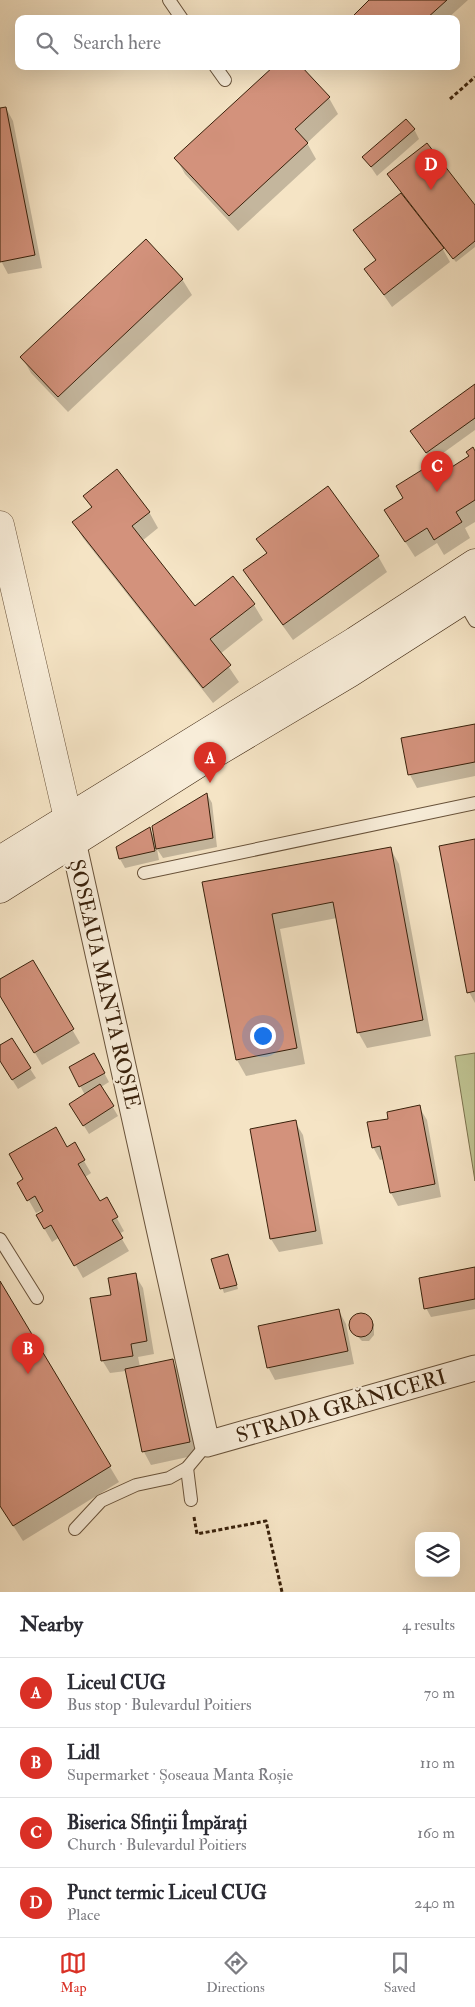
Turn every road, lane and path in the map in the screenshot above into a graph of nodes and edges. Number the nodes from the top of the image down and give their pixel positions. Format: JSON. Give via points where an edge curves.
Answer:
{"nodes":[{"id":1,"x":169,"y":0,"type":"edge"},
{"id":2,"x":179,"y":15,"type":"edge"},
{"id":3,"x":218,"y":70,"type":"edge"},
{"id":4,"x":475,"y":77,"type":"edge"},
{"id":5,"x":225,"y":80,"type":"dead end"},
{"id":6,"x":450,"y":99,"type":"dead end"},
{"id":7,"x":0,"y":525,"type":"edge"},
{"id":8,"x":475,"y":563,"type":"edge"},
{"id":9,"x":466,"y":599,"type":"edge"},
{"id":10,"x":8,"y":600,"type":"edge"},
{"id":11,"x":475,"y":803,"type":"edge"},
{"id":12,"x":71,"y":831,"type":"junction"},
{"id":13,"x":0,"y":860,"type":"edge"},
{"id":14,"x":144,"y":873,"type":"dead end"},
{"id":15,"x":0,"y":889,"type":"edge"},
{"id":16,"x":0,"y":1239,"type":"edge"},
{"id":17,"x":37,"y":1298,"type":"dead end"},
{"id":18,"x":475,"y":1368,"type":"edge"},
{"id":19,"x":207,"y":1444,"type":"junction"},
{"id":20,"x":187,"y":1468,"type":"junction"},
{"id":21,"x":191,"y":1500,"type":"dead end"},
{"id":22,"x":75,"y":1529,"type":"dead end"},
{"id":23,"x":197,"y":1534,"type":"dead end"},
{"id":24,"x":282,"y":1592,"type":"edge"}],
"edges":[{"from":1,"to":2,"type":"lane"},
{"from":3,"to":5,"type":"lane"},
{"from":4,"to":6,"type":"path"},
{"from":7,"to":10,"type":"main road","name":"ȘOSEAUA MANTA ROȘIE"},
{"from":8,"to":9,"type":"main road"},
{"from":9,"to":12,"type":"main road","via":[[346,646]]},
{"from":10,"to":12,"type":"main road","name":"ȘOSEAUA MANTA ROȘIE"},
{"from":11,"to":14,"type":"lane"},
{"from":12,"to":13,"type":"main road"},
{"from":12,"to":15,"type":"main road"},
{"from":12,"to":19,"type":"street","name":"ȘOSEAUA MANTA ROȘIE"},
{"from":16,"to":17,"type":"lane"},
{"from":18,"to":19,"type":"street","name":"STRADA GRĂNICERI"},
{"from":19,"to":20,"type":"lane"},
{"from":20,"to":21,"type":"lane"},
{"from":20,"to":22,"type":"lane","via":[[169,1478],[136,1485],[102,1501]]},
{"from":23,"to":24,"type":"path","via":[[266,1521]]}]}
